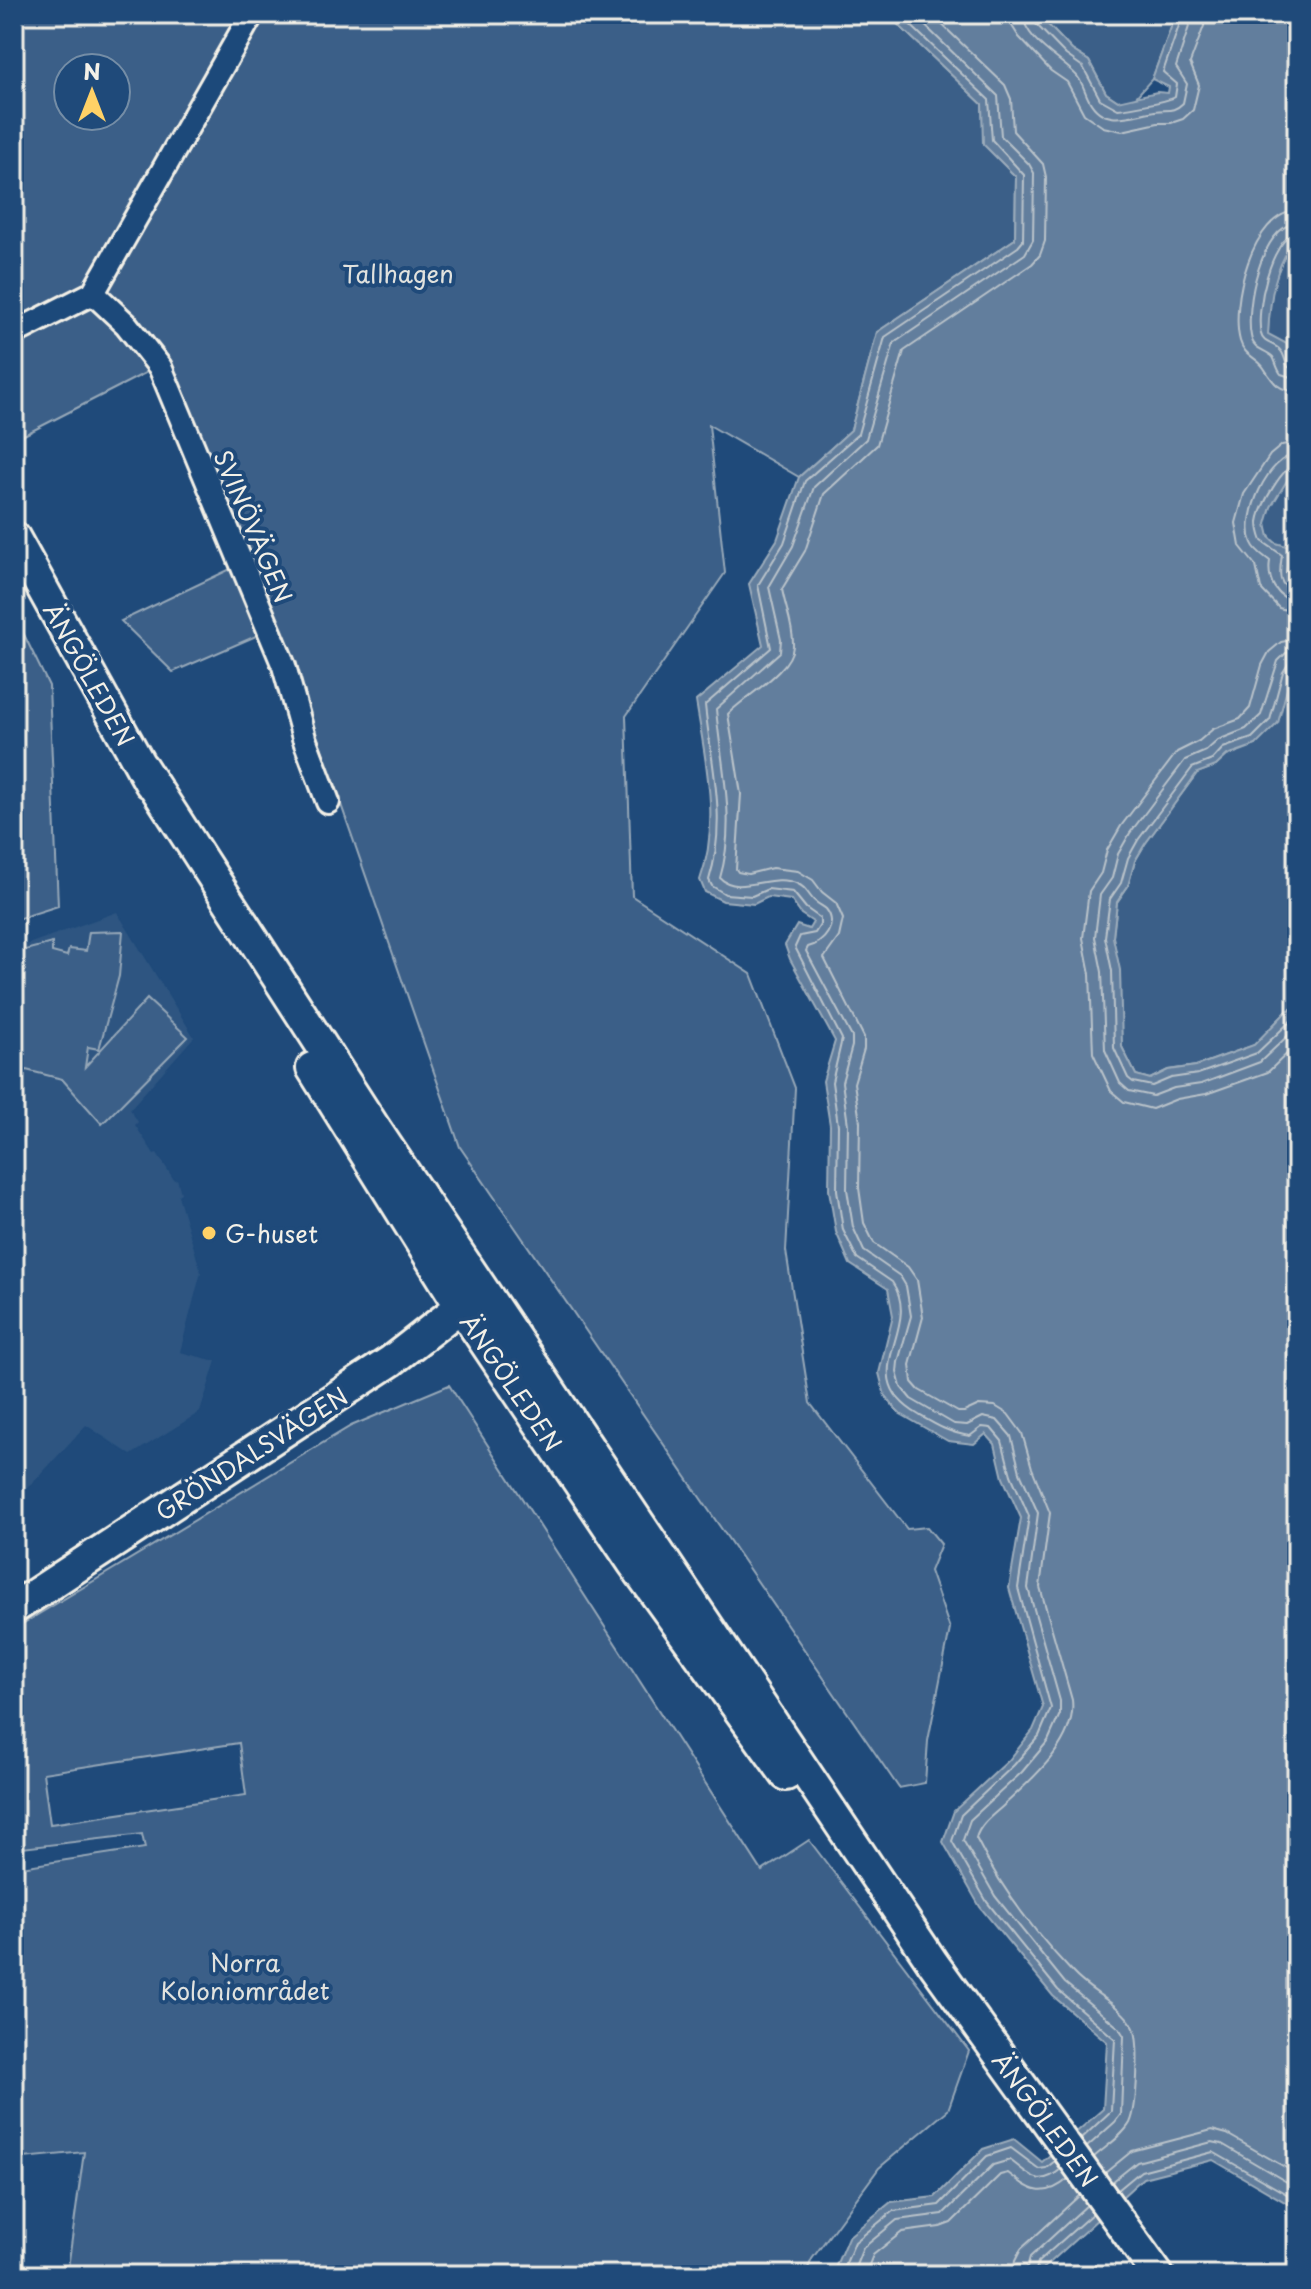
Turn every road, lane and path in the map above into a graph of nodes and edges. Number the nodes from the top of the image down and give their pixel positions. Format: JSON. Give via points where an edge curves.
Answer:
{"nodes":[{"id":1,"x":252,"y":14,"type":"edge"},
{"id":2,"x":93,"y":293,"type":"junction"},
{"id":3,"x":14,"y":333,"type":"edge"},
{"id":4,"x":14,"y":537,"type":"edge"},
{"id":5,"x":328,"y":802,"type":"dead end"},
{"id":6,"x":472,"y":1299,"type":"junction"},
{"id":7,"x":14,"y":1608,"type":"edge"},
{"id":8,"x":1158,"y":2275,"type":"edge"}],
"edges":[{"from":1,"to":2,"type":"street"},
{"from":2,"to":3,"type":"street"},
{"from":2,"to":5,"type":"street","name":"SVINÖVÄGEN","via":[[160,367],[284,666]]},
{"from":4,"to":6,"type":"main road","name":"ÄNGÖLEDEN","via":[[142,767],[374,1127]]},
{"from":6,"to":7,"type":"main road","name":"GRÖNDALSVÄGEN","via":[[391,1361]]},
{"from":6,"to":8,"type":"main road","name":"ÄNGÖLEDEN","via":[[933,1963]]}]}
